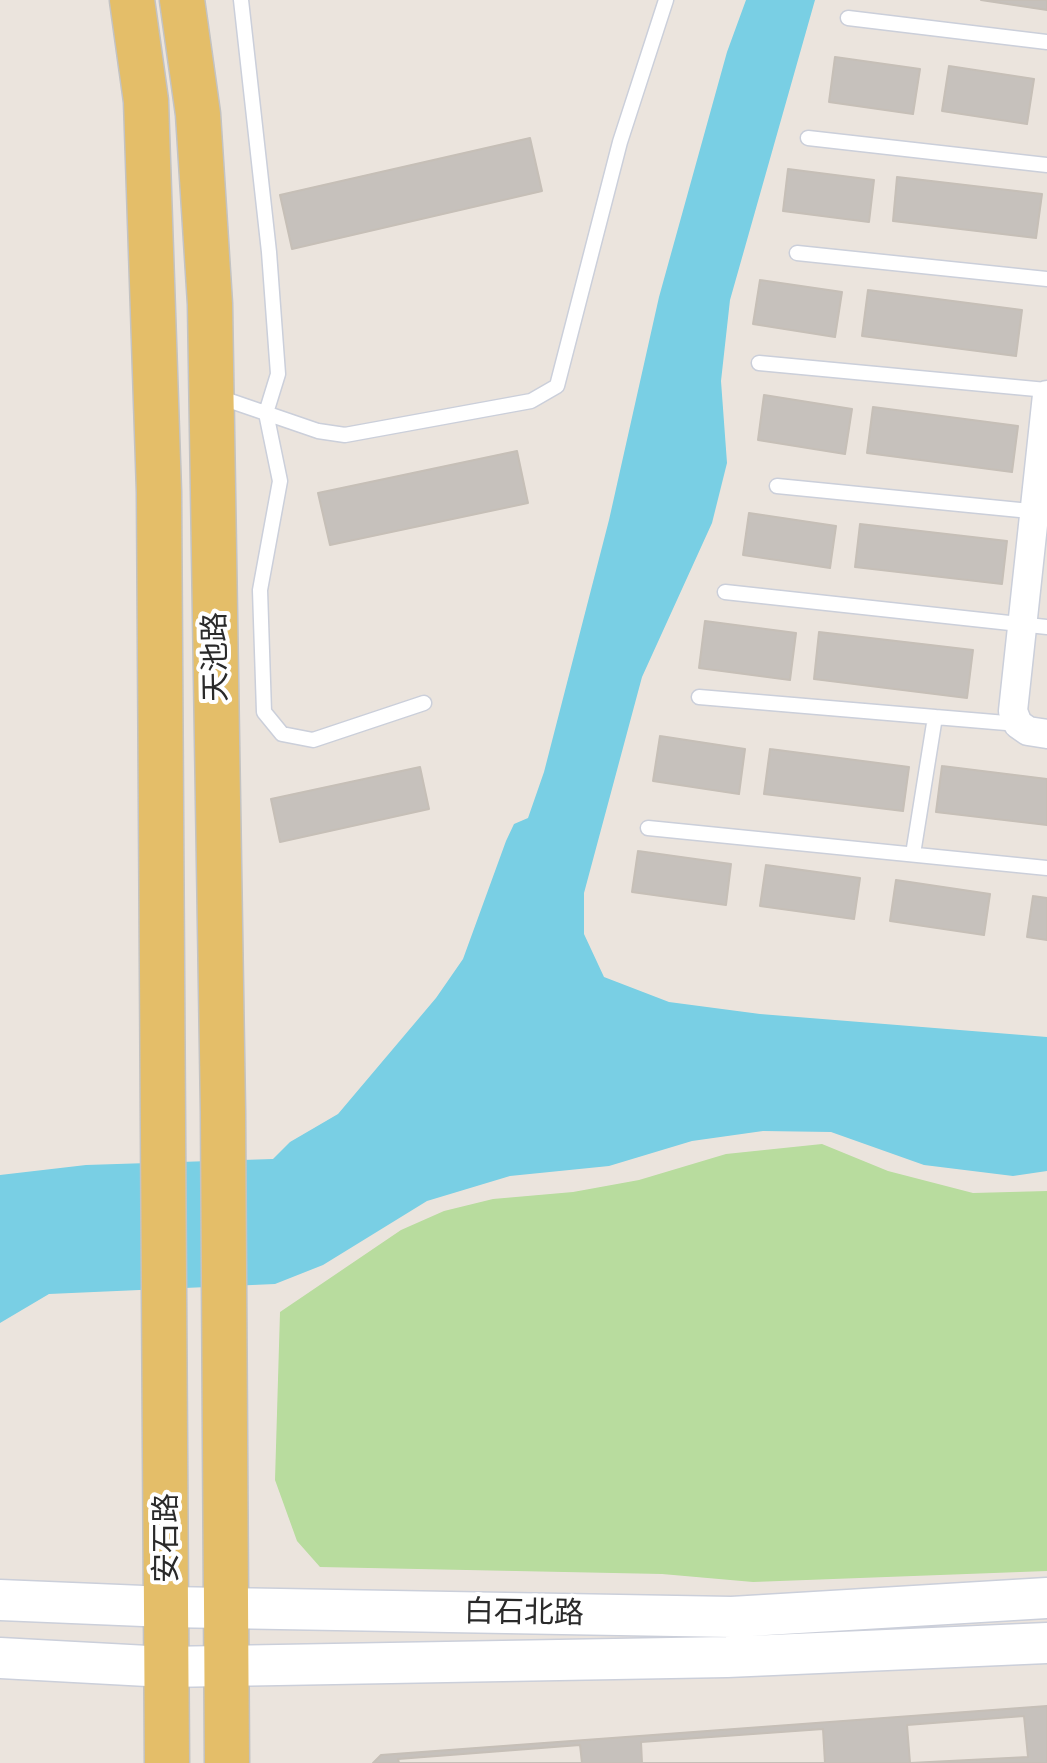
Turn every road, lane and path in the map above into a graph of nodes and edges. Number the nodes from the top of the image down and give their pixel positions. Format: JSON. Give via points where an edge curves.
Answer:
{"nodes":[{"id":1,"x":132,"y":0,"type":"edge"},
{"id":2,"x":182,"y":0,"type":"edge"},
{"id":3,"x":241,"y":0,"type":"edge"},
{"id":4,"x":666,"y":0,"type":"edge"},
{"id":5,"x":848,"y":18,"type":"dead end"},
{"id":6,"x":1047,"y":42,"type":"edge"},
{"id":7,"x":808,"y":138,"type":"dead end"},
{"id":8,"x":1047,"y":165,"type":"edge"},
{"id":9,"x":797,"y":253,"type":"dead end"},
{"id":10,"x":1047,"y":279,"type":"edge"},
{"id":11,"x":759,"y":363,"type":"dead end"},
{"id":12,"x":1047,"y":393,"type":"edge"},
{"id":13,"x":212,"y":395,"type":"junction"},
{"id":14,"x":266,"y":413,"type":"junction"},
{"id":15,"x":777,"y":486,"type":"dead end"},
{"id":16,"x":1041,"y":512,"type":"edge"},
{"id":17,"x":725,"y":592,"type":"dead end"},
{"id":18,"x":1035,"y":626,"type":"edge"},
{"id":19,"x":699,"y":697,"type":"dead end"},
{"id":20,"x":424,"y":703,"type":"dead end"},
{"id":21,"x":935,"y":717,"type":"junction"},
{"id":22,"x":1018,"y":724,"type":"junction"},
{"id":23,"x":1047,"y":734,"type":"edge"},
{"id":24,"x":648,"y":828,"type":"dead end"},
{"id":25,"x":913,"y":854,"type":"junction"},
{"id":26,"x":1047,"y":868,"type":"edge"},
{"id":27,"x":166,"y":1312,"type":"joint"},
{"id":28,"x":223,"y":1316,"type":"joint"},
{"id":29,"x":1047,"y":1598,"type":"edge"},
{"id":30,"x":0,"y":1600,"type":"edge"},
{"id":31,"x":167,"y":1607,"type":"junction"},
{"id":32,"x":224,"y":1607,"type":"junction"},
{"id":33,"x":1047,"y":1643,"type":"edge"},
{"id":34,"x":0,"y":1658,"type":"edge"},
{"id":35,"x":227,"y":1665,"type":"junction"},
{"id":36,"x":166,"y":1667,"type":"junction"},
{"id":37,"x":167,"y":1763,"type":"edge"},
{"id":38,"x":227,"y":1763,"type":"edge"}],
"edges":[{"from":1,"to":27,"type":"main road","name":"天池路","via":[[146,101],[159,492]]},
{"from":2,"to":13,"type":"main road","name":"天池路","via":[[198,114]]},
{"from":3,"to":14,"type":"lane","via":[[278,374]]},
{"from":4,"to":14,"type":"lane","via":[[620,142],[557,386],[531,401],[345,435]]},
{"from":5,"to":6,"type":"lane"},
{"from":7,"to":8,"type":"lane"},
{"from":9,"to":10,"type":"lane"},
{"from":11,"to":12,"type":"lane"},
{"from":12,"to":16,"type":"street"},
{"from":13,"to":14,"type":"lane"},
{"from":13,"to":28,"type":"main road","name":"天池路"},
{"from":14,"to":20,"type":"lane","via":[[280,481],[260,590],[264,712],[282,734],[313,740]]},
{"from":15,"to":16,"type":"lane"},
{"from":16,"to":18,"type":"street"},
{"from":17,"to":18,"type":"lane"},
{"from":18,"to":22,"type":"street","via":[[1013,711]]},
{"from":19,"to":21,"type":"lane"},
{"from":21,"to":22,"type":"lane"},
{"from":21,"to":25,"type":"lane"},
{"from":22,"to":23,"type":"street"},
{"from":24,"to":25,"type":"lane"},
{"from":25,"to":26,"type":"lane"},
{"from":27,"to":31,"type":"main road","name":"安石路"},
{"from":28,"to":32,"type":"main road","name":"安石路"},
{"from":29,"to":32,"type":"main road","name":"白石北路","via":[[732,1617]]},
{"from":30,"to":31,"type":"main road","name":"白石北路"},
{"from":31,"to":32,"type":"main road","name":"白石北路"},
{"from":31,"to":36,"type":"main road","name":"安石路"},
{"from":32,"to":35,"type":"main road","name":"安石路"},
{"from":33,"to":35,"type":"main road","name":"白石北路","via":[[742,1657]]},
{"from":34,"to":36,"type":"main road","name":"白石北路"},
{"from":35,"to":36,"type":"main road","name":"白石北路"},
{"from":35,"to":38,"type":"main road","name":"安石路"},
{"from":36,"to":37,"type":"main road","name":"安石路"}]}
